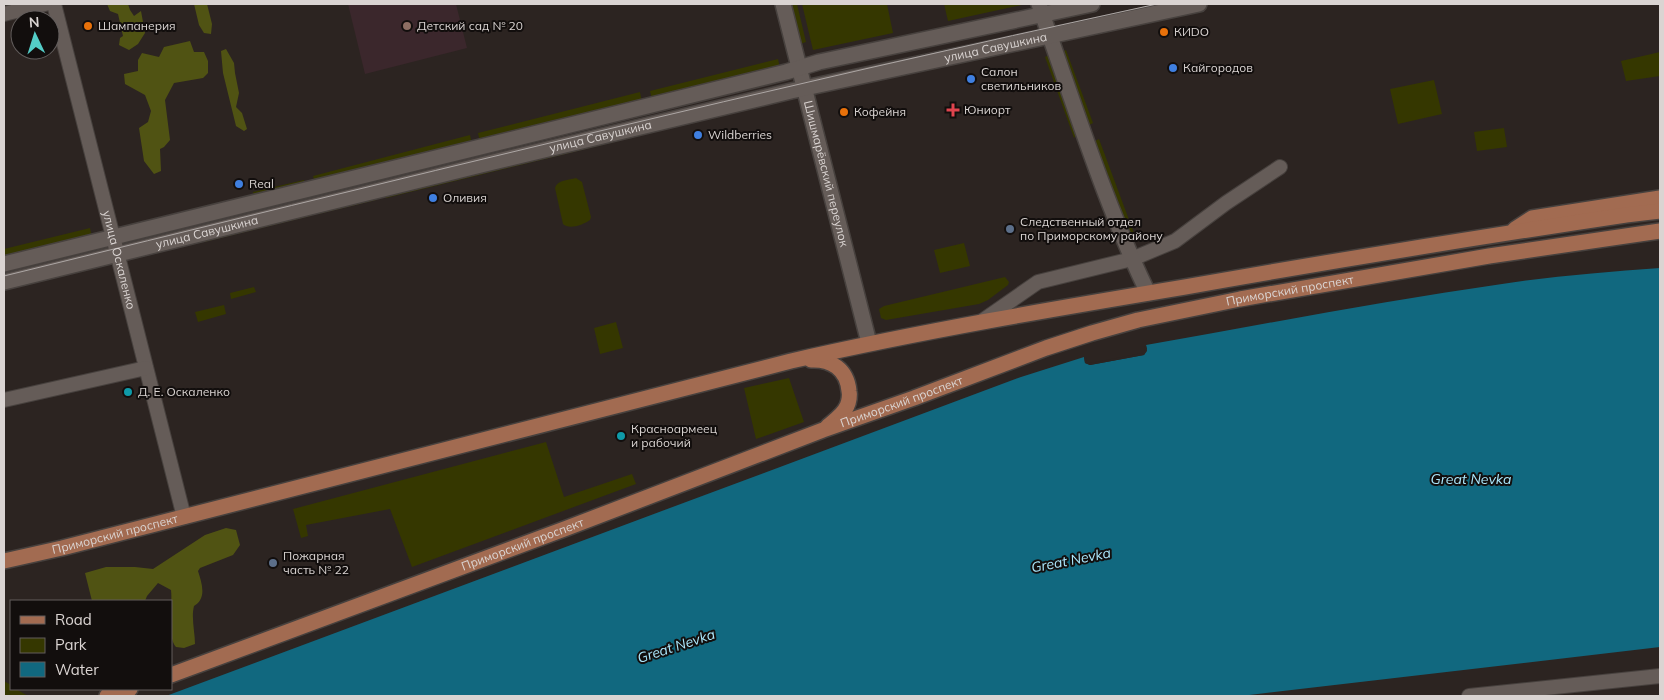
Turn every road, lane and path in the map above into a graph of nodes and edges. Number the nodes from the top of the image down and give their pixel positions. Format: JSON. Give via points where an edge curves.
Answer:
{"nodes":[{"id":1,"x":45,"y":4,"type":"edge"},
{"id":2,"x":54,"y":4,"type":"edge"},
{"id":3,"x":783,"y":4,"type":"edge"},
{"id":4,"x":1092,"y":4,"type":"edge"},
{"id":5,"x":1199,"y":4,"type":"edge"},
{"id":6,"x":1041,"y":9,"type":"edge"},
{"id":7,"x":4,"y":14,"type":"edge"},
{"id":8,"x":1050,"y":36,"type":"junction"},
{"id":9,"x":799,"y":68,"type":"junction"},
{"id":10,"x":804,"y":88,"type":"junction"},
{"id":11,"x":1280,"y":167,"type":"dead end"},
{"id":12,"x":1660,"y":198,"type":"edge"},
{"id":13,"x":1660,"y":212,"type":"edge"},
{"id":14,"x":1509,"y":232,"type":"junction"},
{"id":15,"x":1660,"y":232,"type":"edge"},
{"id":16,"x":113,"y":237,"type":"junction"},
{"id":17,"x":118,"y":254,"type":"junction"},
{"id":18,"x":1132,"y":259,"type":"junction"},
{"id":19,"x":4,"y":264,"type":"edge"},
{"id":20,"x":4,"y":282,"type":"edge"},
{"id":21,"x":1148,"y":293,"type":"junction"},
{"id":22,"x":982,"y":321,"type":"junction"},
{"id":23,"x":869,"y":343,"type":"junction"},
{"id":24,"x":791,"y":361,"type":"junction"},
{"id":25,"x":146,"y":368,"type":"junction"},
{"id":26,"x":4,"y":400,"type":"edge"},
{"id":27,"x":823,"y":430,"type":"junction"},
{"id":28,"x":184,"y":517,"type":"junction"},
{"id":29,"x":4,"y":561,"type":"edge"},
{"id":30,"x":172,"y":675,"type":"edge"},
{"id":31,"x":1660,"y":676,"type":"edge"},
{"id":32,"x":127,"y":690,"type":"edge"},
{"id":33,"x":107,"y":696,"type":"edge"},
{"id":34,"x":1469,"y":696,"type":"edge"}],
"edges":[{"from":1,"to":7,"type":"street"},
{"from":2,"to":16,"type":"street","name":"улица Оскаленко"},
{"from":3,"to":9,"type":"main road","name":"Шишмарёвский переулок"},
{"from":4,"to":6,"type":"main road","name":"улица Савушкина"},
{"from":5,"to":8,"type":"main road","name":"улица Савушкина"},
{"from":6,"to":8,"type":"main road"},
{"from":6,"to":9,"type":"main road","name":"улица Савушкина"},
{"from":8,"to":10,"type":"main road","name":"улица Савушкина"},
{"from":8,"to":18,"type":"main road"},
{"from":9,"to":10,"type":"main road","name":"Шишмарёвский переулок"},
{"from":9,"to":16,"type":"main road","name":"улица Савушкина"},
{"from":10,"to":17,"type":"main road","name":"улица Савушкина"},
{"from":10,"to":23,"type":"main road","name":"Шишмарёвский переулок"},
{"from":11,"to":18,"type":"street","name":"Приморский проспект","via":[[1176,241]]},
{"from":12,"to":14,"type":"main road","via":[[1532,218]]},
{"from":13,"to":14,"type":"main road","name":"Приморский проспект"},
{"from":14,"to":21,"type":"main road","name":"Приморский проспект"},
{"from":15,"to":27,"type":"main road","name":"Приморский проспект","via":[[1488,256],[1138,320],[1046,348]]},
{"from":16,"to":17,"type":"street","name":"улица Оскаленко"},
{"from":16,"to":19,"type":"main road","name":"улица Савушкина"},
{"from":17,"to":20,"type":"main road","name":"улица Савушкина"},
{"from":17,"to":25,"type":"street","name":"улица Оскаленко"},
{"from":18,"to":21,"type":"main road"},
{"from":18,"to":22,"type":"street","name":"Приморский проспект","via":[[1038,282]]},
{"from":21,"to":22,"type":"main road","name":"Приморский проспект"},
{"from":22,"to":23,"type":"main road","name":"Приморский проспект"},
{"from":23,"to":24,"type":"main road","name":"Приморский проспект"},
{"from":24,"to":27,"type":"main road","via":[[831,363],[844,374],[849,389],[847,406]]},
{"from":24,"to":28,"type":"main road","name":"Приморский проспект"},
{"from":25,"to":26,"type":"street"},
{"from":25,"to":28,"type":"street","name":"улица Оскаленко"},
{"from":27,"to":30,"type":"main road","name":"Приморский проспект"},
{"from":28,"to":29,"type":"main road","name":"Приморский проспект"},
{"from":31,"to":34,"type":"street"},
{"from":32,"to":33,"type":"main road"}]}
